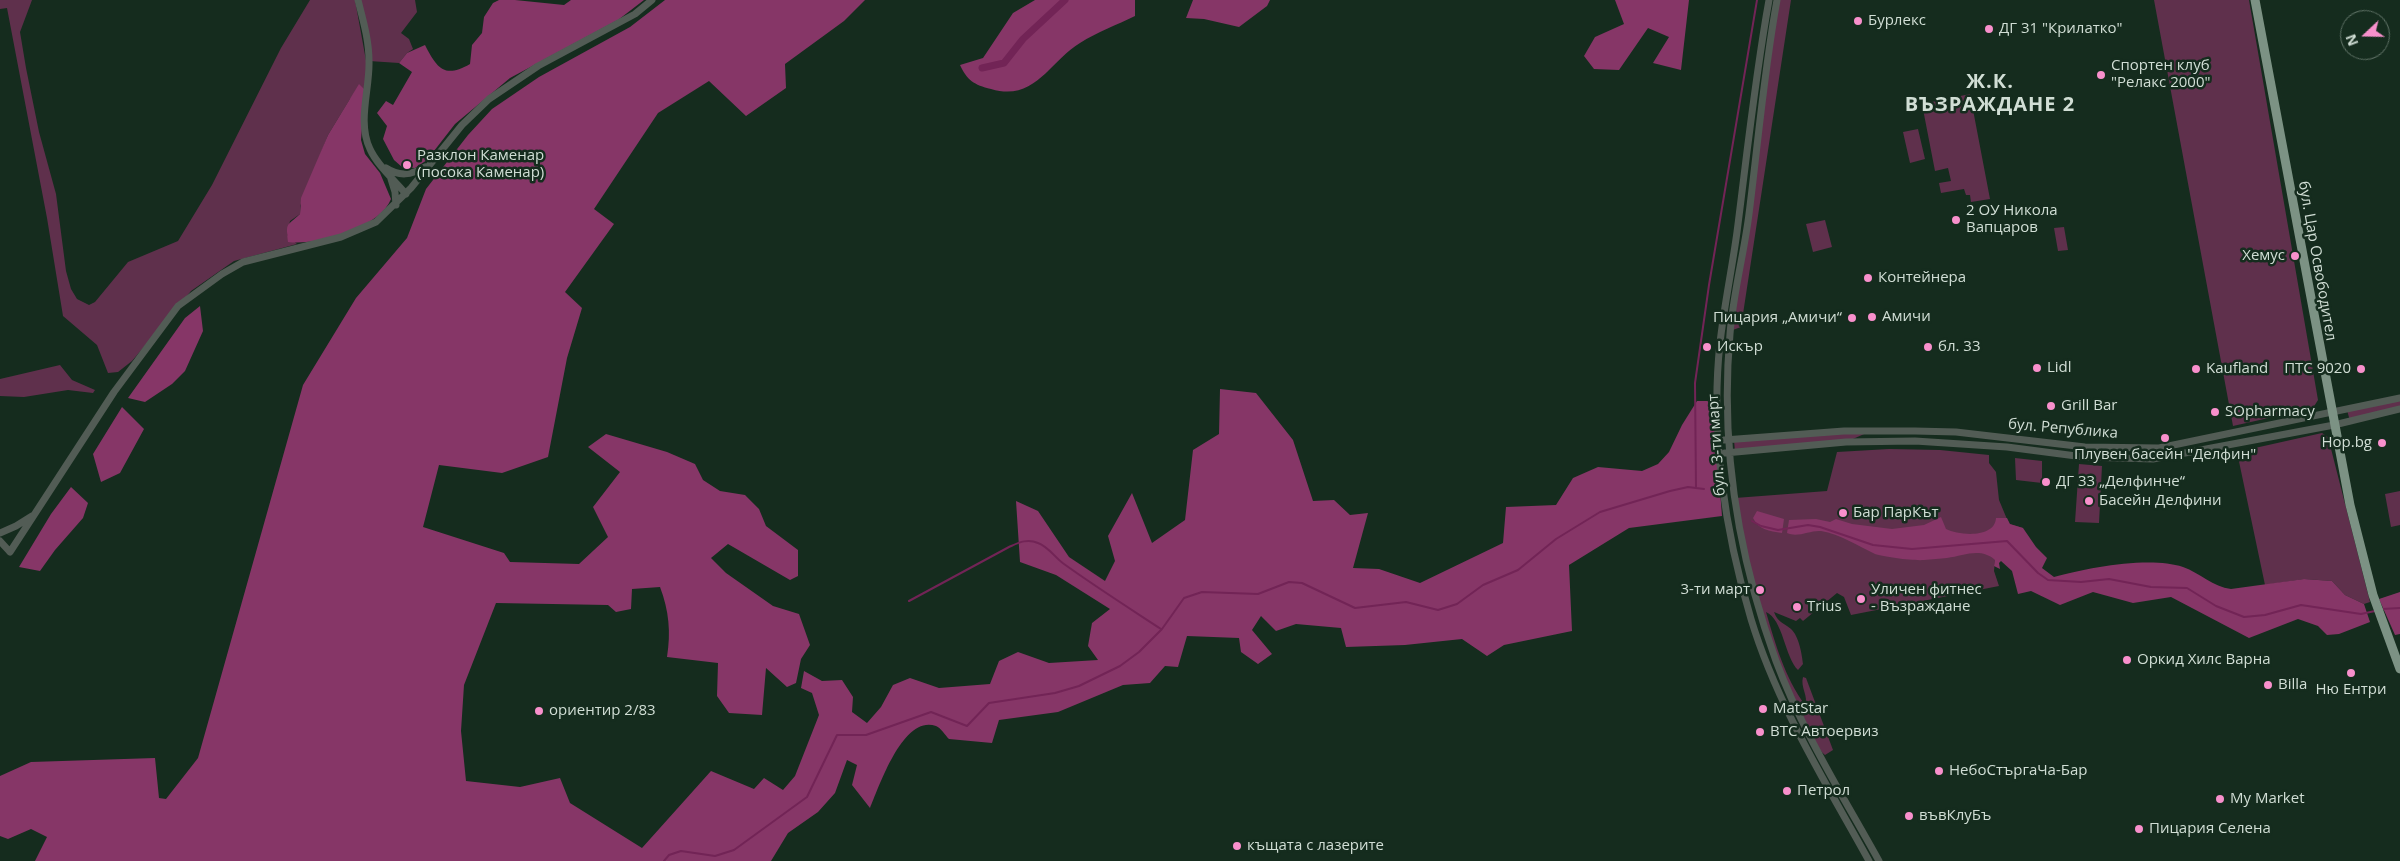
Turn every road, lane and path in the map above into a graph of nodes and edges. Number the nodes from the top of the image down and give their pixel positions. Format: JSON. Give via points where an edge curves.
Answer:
{"nodes":[{"id":1,"x":358,"y":0,"type":"edge"},
{"id":2,"x":652,"y":0,"type":"edge"},
{"id":3,"x":1769,"y":0,"type":"edge"},
{"id":4,"x":1777,"y":0,"type":"edge"},
{"id":5,"x":2255,"y":0,"type":"edge"},
{"id":6,"x":430,"y":164,"type":"junction"},
{"id":7,"x":383,"y":166,"type":"junction"},
{"id":8,"x":406,"y":194,"type":"junction"},
{"id":9,"x":396,"y":205,"type":"junction"},
{"id":10,"x":2400,"y":398,"type":"edge"},
{"id":11,"x":2400,"y":409,"type":"edge"},
{"id":12,"x":2333,"y":413,"type":"junction"},
{"id":13,"x":2334,"y":425,"type":"junction"},
{"id":14,"x":1728,"y":440,"type":"junction"},
{"id":15,"x":1719,"y":441,"type":"junction"},
{"id":16,"x":1730,"y":452,"type":"junction"},
{"id":17,"x":1720,"y":454,"type":"junction"},
{"id":18,"x":34,"y":514,"type":"junction"},
{"id":19,"x":0,"y":533,"type":"edge"},
{"id":20,"x":0,"y":541,"type":"edge"},
{"id":21,"x":0,"y":550,"type":"edge"},
{"id":22,"x":10,"y":552,"type":"junction"},
{"id":23,"x":2400,"y":669,"type":"edge"},
{"id":24,"x":1870,"y":861,"type":"edge"},
{"id":25,"x":1879,"y":861,"type":"edge"}],
"edges":[{"from":1,"to":7,"type":"street","via":[[369,61],[366,138]]},
{"from":2,"to":6,"type":"street","via":[[627,18],[525,74],[489,99],[462,124]]},
{"from":3,"to":15,"type":"street","name":"бул. 3-ти март","via":[[1720,345]]},
{"from":4,"to":14,"type":"street","name":"бул. 3-ти март","via":[[1730,331]]},
{"from":5,"to":12,"type":"main road","name":"бул. Цар Освободител"},
{"from":6,"to":7,"type":"street","via":[[409,174],[392,172]]},
{"from":6,"to":8,"type":"street"},
{"from":7,"to":8,"type":"street"},
{"from":7,"to":9,"type":"street","via":[[394,186]]},
{"from":8,"to":9,"type":"street"},
{"from":9,"to":18,"type":"street","via":[[364,229],[243,262],[178,306],[114,392]]},
{"from":10,"to":12,"type":"street","name":"бул. Република"},
{"from":11,"to":13,"type":"street","name":"бул. Република"},
{"from":12,"to":13,"type":"main road","name":"бул. Цар Освободител"},
{"from":12,"to":14,"type":"street","name":"бул. Република","via":[[2204,440],[2138,449],[1915,431],[1844,431]]},
{"from":13,"to":16,"type":"street","name":"бул. Република","via":[[2141,460],[1915,441],[1846,442]]},
{"from":13,"to":23,"type":"main road","name":"бул. Цар Освободител","via":[[2350,505],[2375,600]]},
{"from":14,"to":15,"type":"street","name":"бул. Република"},
{"from":14,"to":16,"type":"street","name":"бул. 3-ти март"},
{"from":15,"to":17,"type":"street","name":"бул. 3-ти март"},
{"from":16,"to":17,"type":"street","name":"бул. Република"},
{"from":16,"to":25,"type":"street","name":"бул. 3-ти март","via":[[1732,489],[1744,554],[1776,661],[1813,743]]},
{"from":17,"to":24,"type":"street","name":"бул. 3-ти март","via":[[1730,528],[1751,620],[1781,697],[1814,764]]},
{"from":18,"to":19,"type":"street"},
{"from":18,"to":22,"type":"street"},
{"from":20,"to":22,"type":"street"},
{"from":21,"to":22,"type":"street"}]}
